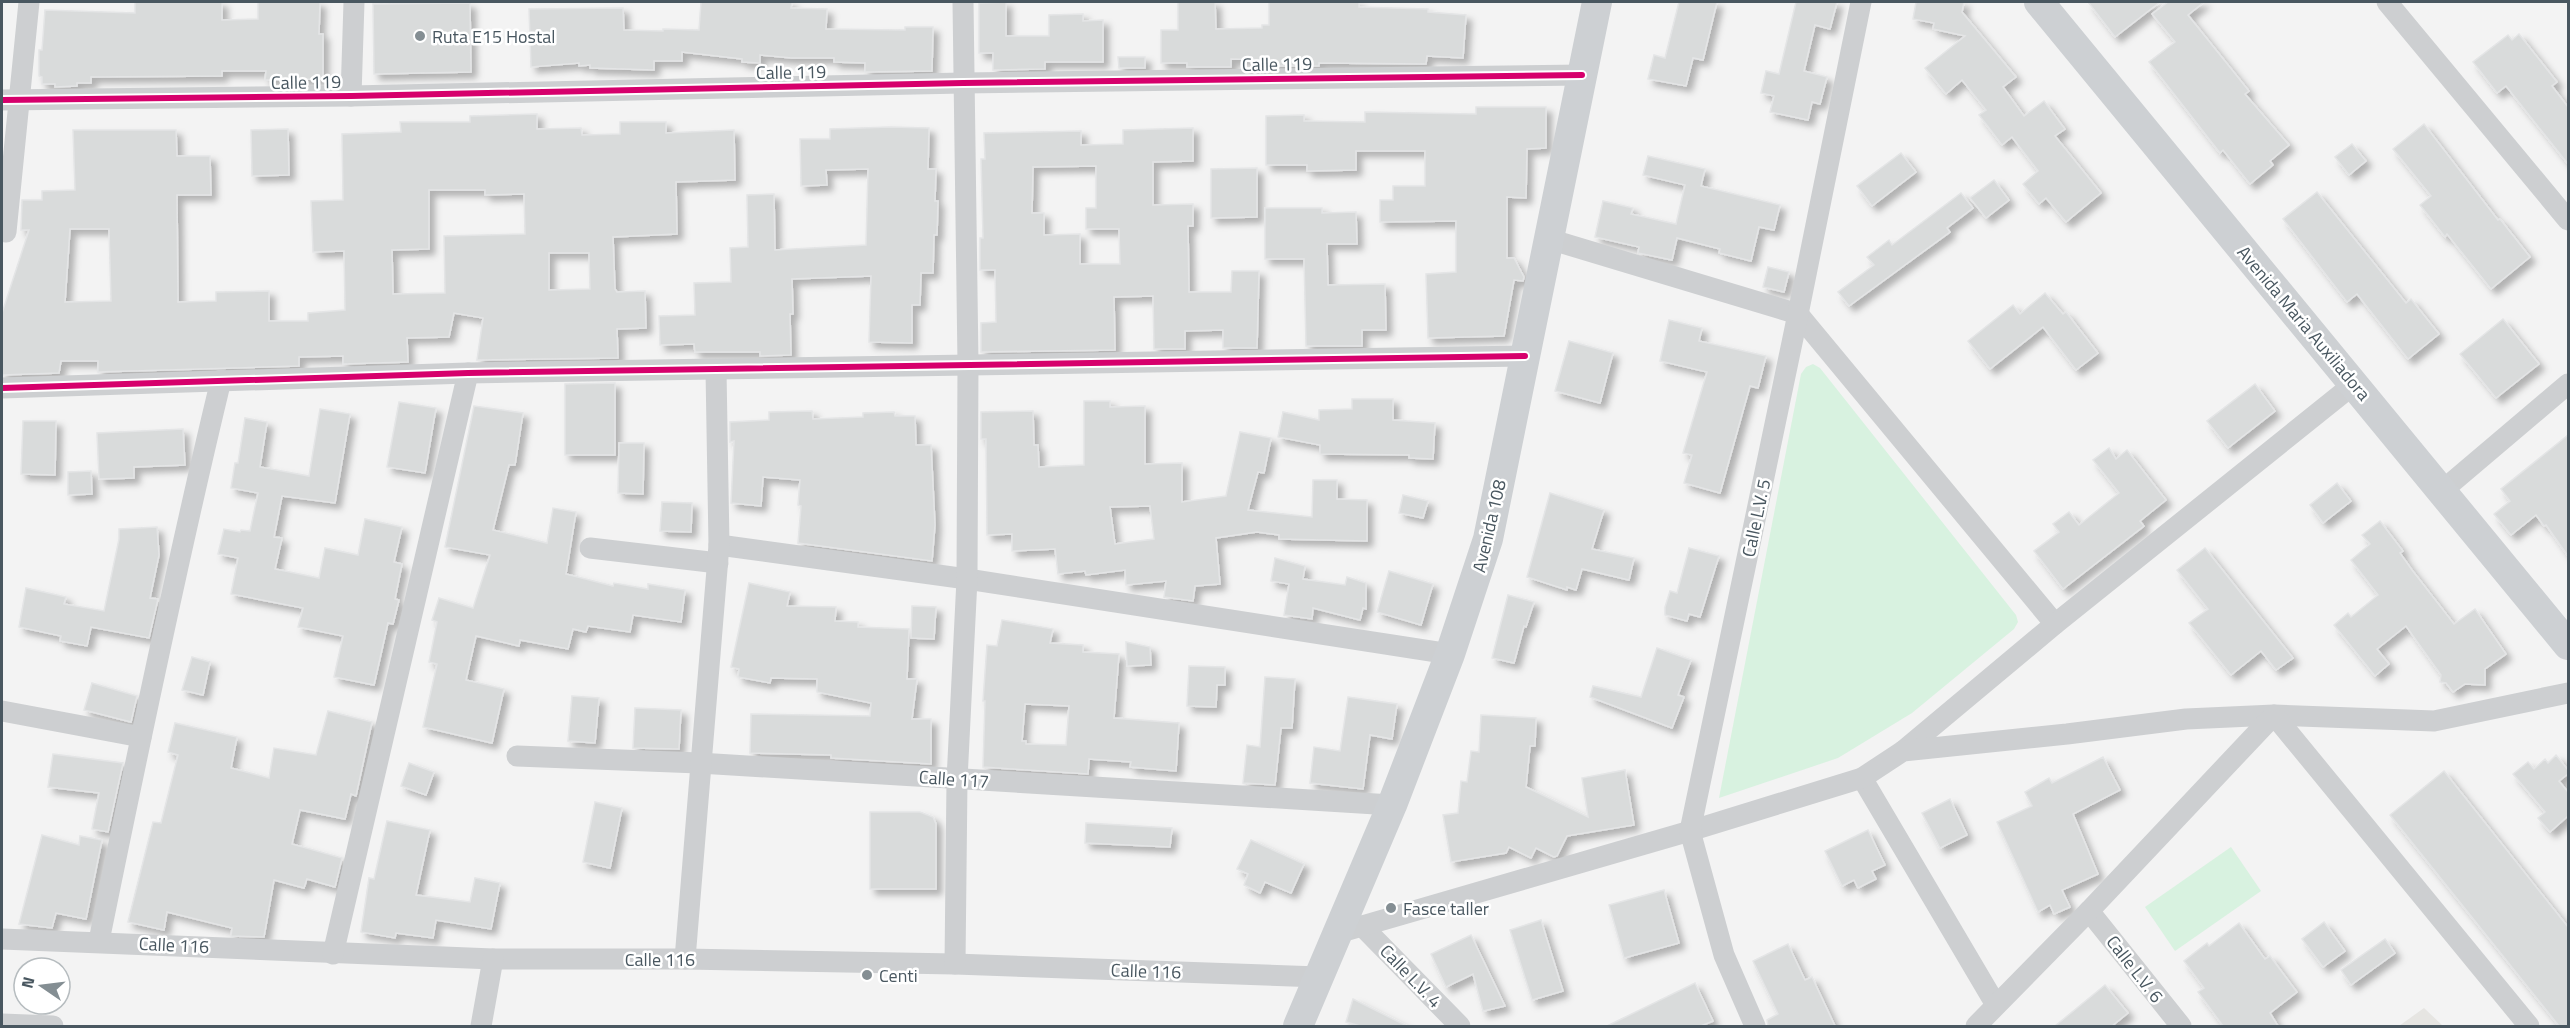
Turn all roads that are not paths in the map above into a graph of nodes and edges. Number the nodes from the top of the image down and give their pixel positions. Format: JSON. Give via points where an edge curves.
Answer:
{"nodes":[{"id":1,"x":29,"y":2,"type":"edge"},
{"id":2,"x":354,"y":2,"type":"edge"},
{"id":3,"x":963,"y":2,"type":"edge"},
{"id":4,"x":1597,"y":2,"type":"edge"},
{"id":5,"x":1861,"y":2,"type":"edge"},
{"id":6,"x":2039,"y":2,"type":"edge"},
{"id":7,"x":2387,"y":2,"type":"edge"},
{"id":8,"x":1582,"y":75,"type":"junction"},
{"id":9,"x":963,"y":83,"type":"junction"},
{"id":10,"x":351,"y":96,"type":"junction"},
{"id":11,"x":10,"y":100,"type":"edge"},
{"id":12,"x":2568,"y":220,"type":"edge"},
{"id":13,"x":6,"y":232,"type":"dead end"},
{"id":14,"x":1549,"y":239,"type":"junction"},
{"id":15,"x":1798,"y":314,"type":"junction"},
{"id":16,"x":1526,"y":356,"type":"junction"},
{"id":17,"x":968,"y":363,"type":"junction"},
{"id":18,"x":716,"y":370,"type":"junction"},
{"id":19,"x":468,"y":373,"type":"junction"},
{"id":20,"x":221,"y":380,"type":"junction"},
{"id":21,"x":2354,"y":384,"type":"junction"},
{"id":22,"x":2568,"y":384,"type":"edge"},
{"id":23,"x":2,"y":388,"type":"edge"},
{"id":24,"x":2443,"y":490,"type":"junction"},
{"id":25,"x":590,"y":548,"type":"dead end"},
{"id":26,"x":718,"y":554,"type":"junction"},
{"id":27,"x":967,"y":579,"type":"junction"},
{"id":28,"x":2055,"y":624,"type":"junction"},
{"id":29,"x":2568,"y":645,"type":"edge"},
{"id":30,"x":1450,"y":654,"type":"junction"},
{"id":31,"x":2568,"y":693,"type":"edge"},
{"id":32,"x":2,"y":711,"type":"edge"},
{"id":33,"x":2274,"y":715,"type":"junction"},
{"id":34,"x":141,"y":737,"type":"junction"},
{"id":35,"x":1903,"y":751,"type":"junction"},
{"id":36,"x":517,"y":756,"type":"dead end"},
{"id":37,"x":699,"y":763,"type":"junction"},
{"id":38,"x":1862,"y":778,"type":"junction"},
{"id":39,"x":957,"y":780,"type":"junction"},
{"id":40,"x":1392,"y":805,"type":"junction"},
{"id":41,"x":1690,"y":831,"type":"junction"},
{"id":42,"x":2090,"y":911,"type":"junction"},
{"id":43,"x":1350,"y":930,"type":"junction"},
{"id":44,"x":2,"y":939,"type":"edge"},
{"id":45,"x":99,"y":941,"type":"junction"},
{"id":46,"x":333,"y":954,"type":"junction"},
{"id":47,"x":493,"y":958,"type":"junction"},
{"id":48,"x":685,"y":959,"type":"junction"},
{"id":49,"x":955,"y":964,"type":"junction"},
{"id":50,"x":1318,"y":976,"type":"junction"},
{"id":51,"x":1996,"y":1005,"type":"junction"},
{"id":52,"x":2,"y":1024,"type":"edge"},
{"id":53,"x":53,"y":1026,"type":"edge"},
{"id":54,"x":481,"y":1026,"type":"edge"},
{"id":55,"x":1298,"y":1026,"type":"edge"},
{"id":56,"x":1460,"y":1026,"type":"edge"},
{"id":57,"x":1755,"y":1026,"type":"edge"},
{"id":58,"x":1976,"y":1026,"type":"edge"},
{"id":59,"x":2181,"y":1026,"type":"edge"},
{"id":60,"x":2529,"y":1026,"type":"edge"}],
"edges":[{"from":1,"to":11,"type":"street"},
{"from":2,"to":10,"type":"street"},
{"from":3,"to":9,"type":"street"},
{"from":4,"to":8,"type":"street","name":"Avenida 108"},
{"from":5,"to":15,"type":"street","name":"Calle L.V. 5"},
{"from":6,"to":21,"type":"street","name":"Avenida Maria Auxiliadora"},
{"from":7,"to":12,"type":"street"},
{"from":8,"to":9,"type":"street","name":"Calle 119"},
{"from":8,"to":14,"type":"street","name":"Avenida 108"},
{"from":9,"to":10,"type":"street","name":"Calle 119"},
{"from":9,"to":17,"type":"street"},
{"from":10,"to":11,"type":"street","name":"Calle 119"},
{"from":11,"to":13,"type":"street"},
{"from":14,"to":15,"type":"street"},
{"from":14,"to":16,"type":"street","name":"Avenida 108"},
{"from":15,"to":28,"type":"street"},
{"from":15,"to":41,"type":"street","name":"Calle L.V. 5"},
{"from":16,"to":17,"type":"street"},
{"from":16,"to":30,"type":"street","name":"Avenida 108","via":[[1488,539]]},
{"from":17,"to":18,"type":"street"},
{"from":17,"to":27,"type":"street"},
{"from":18,"to":19,"type":"street"},
{"from":18,"to":26,"type":"street"},
{"from":19,"to":20,"type":"street"},
{"from":19,"to":46,"type":"street"},
{"from":20,"to":23,"type":"street"},
{"from":20,"to":34,"type":"street"},
{"from":21,"to":24,"type":"street","name":"Avenida Maria Auxiliadora"},
{"from":21,"to":28,"type":"street"},
{"from":22,"to":24,"type":"street"},
{"from":24,"to":29,"type":"street","name":"Avenida Maria Auxiliadora"},
{"from":25,"to":26,"type":"street"},
{"from":26,"to":27,"type":"street"},
{"from":26,"to":37,"type":"street"},
{"from":27,"to":30,"type":"street"},
{"from":27,"to":39,"type":"street"},
{"from":28,"to":35,"type":"street"},
{"from":30,"to":40,"type":"street","name":"Avenida 108"},
{"from":31,"to":33,"type":"street","via":[[2434,722]]},
{"from":32,"to":34,"type":"street"},
{"from":33,"to":35,"type":"street","via":[[2186,719]]},
{"from":33,"to":42,"type":"street"},
{"from":33,"to":60,"type":"street"},
{"from":34,"to":45,"type":"street"},
{"from":35,"to":38,"type":"street"},
{"from":36,"to":37,"type":"street","name":"Calle 117"},
{"from":37,"to":39,"type":"street","name":"Calle 117"},
{"from":37,"to":48,"type":"street"},
{"from":38,"to":41,"type":"street"},
{"from":38,"to":51,"type":"street"},
{"from":39,"to":40,"type":"street","name":"Calle 117"},
{"from":39,"to":49,"type":"street"},
{"from":40,"to":43,"type":"street","name":"Avenida 108"},
{"from":41,"to":43,"type":"street"},
{"from":41,"to":57,"type":"street","name":"Calle L.V. 5","via":[[1724,955]]},
{"from":42,"to":51,"type":"street"},
{"from":42,"to":59,"type":"street","name":"Calle L.V. 6"},
{"from":43,"to":50,"type":"street","name":"Avenida 108"},
{"from":43,"to":56,"type":"street","name":"Calle L.V. 4"},
{"from":44,"to":45,"type":"street","name":"Calle 116"},
{"from":45,"to":46,"type":"street","name":"Calle 116"},
{"from":46,"to":47,"type":"street","name":"Calle 116"},
{"from":47,"to":48,"type":"street","name":"Calle 116"},
{"from":47,"to":54,"type":"street"},
{"from":48,"to":49,"type":"street","name":"Calle 116"},
{"from":49,"to":50,"type":"street","name":"Calle 116"},
{"from":50,"to":55,"type":"street","name":"Avenida 108"},
{"from":51,"to":58,"type":"street"},
{"from":52,"to":53,"type":"street"}]}
